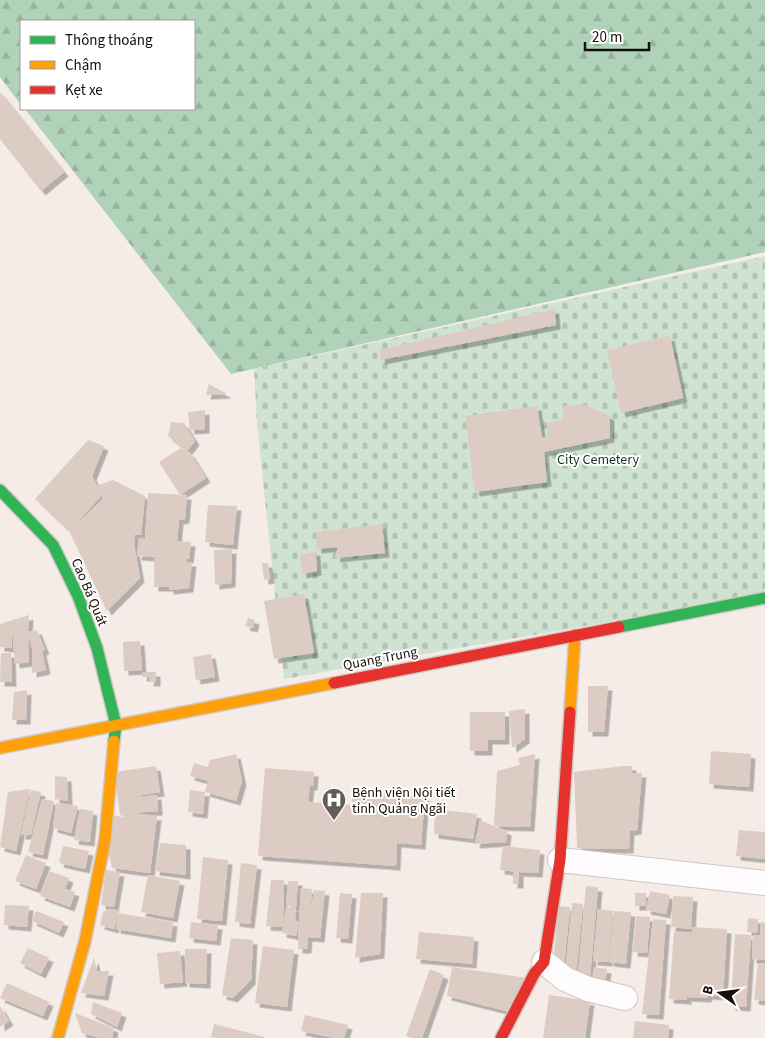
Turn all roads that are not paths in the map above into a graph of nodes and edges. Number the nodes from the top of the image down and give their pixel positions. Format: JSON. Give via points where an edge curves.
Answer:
{"nodes":[{"id":1,"x":0,"y":490,"type":"edge"},
{"id":2,"x":765,"y":598,"type":"edge"},
{"id":3,"x":575,"y":635,"type":"junction"},
{"id":4,"x":116,"y":725,"type":"junction"},
{"id":5,"x":0,"y":748,"type":"edge"},
{"id":6,"x":560,"y":860,"type":"junction"},
{"id":7,"x":765,"y":883,"type":"edge"},
{"id":8,"x":544,"y":962,"type":"junction"},
{"id":9,"x":625,"y":998,"type":"dead end"},
{"id":10,"x":58,"y":1038,"type":"edge"},
{"id":11,"x":501,"y":1038,"type":"edge"}],
"edges":[{"from":1,"to":4,"type":"street","name":"Cao Bá Quát","via":[[53,545],[78,596],[97,648]]},
{"from":2,"to":3,"type":"street","name":"Quang Trung"},
{"from":3,"to":4,"type":"street","name":"Quang Trung"},
{"from":3,"to":6,"type":"street"},
{"from":4,"to":5,"type":"street","name":"Quang Trung"},
{"from":4,"to":10,"type":"street","name":"Cao Bá Quát","via":[[105,840],[85,941]]},
{"from":6,"to":7,"type":"street"},
{"from":6,"to":8,"type":"street"},
{"from":8,"to":9,"type":"street","via":[[565,979],[588,989]]},
{"from":8,"to":11,"type":"street","via":[[534,974]]}]}
